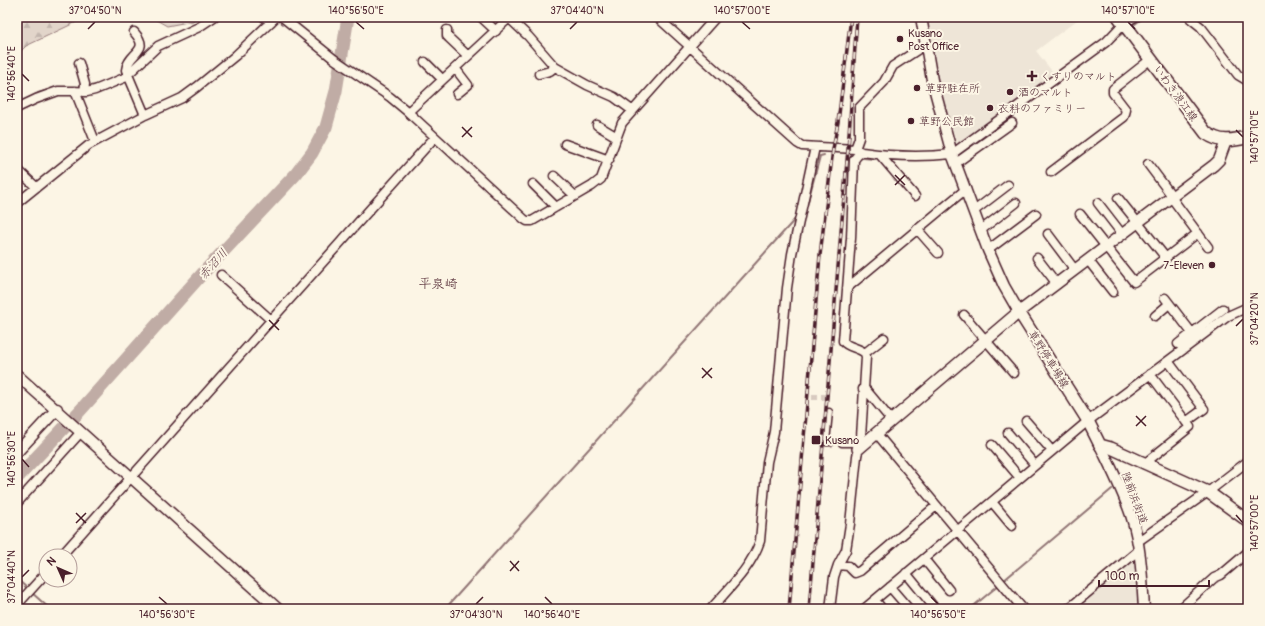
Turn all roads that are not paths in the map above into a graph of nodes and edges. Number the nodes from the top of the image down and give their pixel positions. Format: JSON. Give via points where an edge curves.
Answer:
{"nodes":[{"id":1,"x":214,"y":17,"type":"edge"},
{"id":2,"x":282,"y":17,"type":"edge"},
{"id":3,"x":481,"y":17,"type":"edge"},
{"id":4,"x":657,"y":17,"type":"edge"},
{"id":5,"x":716,"y":17,"type":"edge"},
{"id":6,"x":920,"y":17,"type":"edge"},
{"id":7,"x":1135,"y":17,"type":"edge"},
{"id":8,"x":510,"y":18,"type":"edge"},
{"id":9,"x":270,"y":19,"type":"edge"},
{"id":10,"x":1191,"y":19,"type":"dead end"},
{"id":11,"x":1122,"y":20,"type":"edge"},
{"id":12,"x":447,"y":30,"type":"dead end"},
{"id":13,"x":496,"y":31,"type":"junction"},
{"id":14,"x":134,"y":32,"type":"dead end"},
{"id":15,"x":925,"y":45,"type":"junction"},
{"id":16,"x":690,"y":46,"type":"junction"},
{"id":17,"x":468,"y":56,"type":"junction"},
{"id":18,"x":1151,"y":59,"type":"junction"},
{"id":19,"x":79,"y":62,"type":"dead end"},
{"id":20,"x":425,"y":62,"type":"dead end"},
{"id":21,"x":555,"y":67,"type":"junction"},
{"id":22,"x":455,"y":68,"type":"junction"},
{"id":23,"x":128,"y":73,"type":"junction"},
{"id":24,"x":539,"y":74,"type":"dead end"},
{"id":25,"x":442,"y":79,"type":"junction"},
{"id":26,"x":1248,"y":81,"type":"edge"},
{"id":27,"x":85,"y":89,"type":"junction"},
{"id":28,"x":75,"y":91,"type":"junction"},
{"id":29,"x":457,"y":94,"type":"dead end"},
{"id":30,"x":17,"y":106,"type":"edge"},
{"id":31,"x":633,"y":111,"type":"junction"},
{"id":32,"x":408,"y":112,"type":"junction"},
{"id":33,"x":145,"y":115,"type":"junction"},
{"id":34,"x":1012,"y":123,"type":"dead end"},
{"id":35,"x":597,"y":125,"type":"dead end"},
{"id":36,"x":617,"y":136,"type":"junction"},
{"id":37,"x":1248,"y":137,"type":"edge"},
{"id":38,"x":435,"y":138,"type":"junction"},
{"id":39,"x":95,"y":141,"type":"junction"},
{"id":40,"x":1226,"y":141,"type":"junction"},
{"id":41,"x":565,"y":144,"type":"dead end"},
{"id":42,"x":815,"y":147,"type":"junction"},
{"id":43,"x":858,"y":151,"type":"junction"},
{"id":44,"x":952,"y":154,"type":"junction"},
{"id":45,"x":880,"y":155,"type":"junction"},
{"id":46,"x":609,"y":160,"type":"junction"},
{"id":47,"x":956,"y":163,"type":"junction"},
{"id":48,"x":1148,"y":164,"type":"dead end"},
{"id":49,"x":17,"y":169,"type":"edge"},
{"id":50,"x":1051,"y":172,"type":"dead end"},
{"id":51,"x":554,"y":176,"type":"dead end"},
{"id":52,"x":533,"y":184,"type":"dead end"},
{"id":53,"x":1008,"y":185,"type":"dead end"},
{"id":54,"x":36,"y":187,"type":"junction"},
{"id":55,"x":966,"y":189,"type":"junction"},
{"id":56,"x":575,"y":196,"type":"junction"},
{"id":57,"x":915,"y":196,"type":"dead end"},
{"id":58,"x":1172,"y":197,"type":"junction"},
{"id":59,"x":1118,"y":198,"type":"dead end"},
{"id":60,"x":17,"y":203,"type":"edge"},
{"id":61,"x":1016,"y":203,"type":"dead end"},
{"id":62,"x":1098,"y":203,"type":"dead end"},
{"id":63,"x":556,"y":207,"type":"junction"},
{"id":64,"x":974,"y":211,"type":"junction"},
{"id":65,"x":1036,"y":214,"type":"dead end"},
{"id":66,"x":1080,"y":214,"type":"dead end"},
{"id":67,"x":1138,"y":222,"type":"junction"},
{"id":68,"x":917,"y":229,"type":"junction"},
{"id":69,"x":981,"y":230,"type":"junction"},
{"id":70,"x":1198,"y":233,"type":"junction"},
{"id":71,"x":1048,"y":234,"type":"dead end"},
{"id":72,"x":1122,"y":234,"type":"junction"},
{"id":73,"x":1106,"y":246,"type":"junction"},
{"id":74,"x":1208,"y":247,"type":"dead end"},
{"id":75,"x":988,"y":250,"type":"junction"},
{"id":76,"x":938,"y":253,"type":"dead end"},
{"id":77,"x":1037,"y":258,"type":"dead end"},
{"id":78,"x":1166,"y":258,"type":"junction"},
{"id":79,"x":1088,"y":260,"type":"junction"},
{"id":80,"x":1075,"y":270,"type":"junction"},
{"id":81,"x":221,"y":275,"type":"dead end"},
{"id":82,"x":1057,"y":284,"type":"junction"},
{"id":83,"x":847,"y":288,"type":"junction"},
{"id":84,"x":1113,"y":292,"type":"dead end"},
{"id":85,"x":1248,"y":307,"type":"edge"},
{"id":86,"x":1223,"y":309,"type":"dead end"},
{"id":87,"x":1019,"y":312,"type":"junction"},
{"id":88,"x":964,"y":315,"type":"dead end"},
{"id":89,"x":1155,"y":316,"type":"dead end"},
{"id":90,"x":271,"y":320,"type":"junction"},
{"id":91,"x":1195,"y":334,"type":"junction"},
{"id":92,"x":884,"y":338,"type":"dead end"},
{"id":93,"x":986,"y":341,"type":"junction"},
{"id":94,"x":1178,"y":344,"type":"dead end"},
{"id":95,"x":865,"y":353,"type":"junction"},
{"id":96,"x":1168,"y":361,"type":"junction"},
{"id":97,"x":1014,"y":373,"type":"dead end"},
{"id":98,"x":1150,"y":374,"type":"junction"},
{"id":99,"x":17,"y":375,"type":"edge"},
{"id":100,"x":863,"y":389,"type":"junction"},
{"id":101,"x":58,"y":411,"type":"junction"},
{"id":102,"x":828,"y":412,"type":"dead end"},
{"id":103,"x":892,"y":421,"type":"junction"},
{"id":104,"x":1026,"y":421,"type":"dead end"},
{"id":105,"x":1088,"y":421,"type":"junction"},
{"id":106,"x":1186,"y":422,"type":"junction"},
{"id":107,"x":80,"y":430,"type":"junction"},
{"id":108,"x":1008,"y":433,"type":"dead end"},
{"id":109,"x":876,"y":434,"type":"junction"},
{"id":110,"x":831,"y":442,"type":"dead end"},
{"id":111,"x":842,"y":443,"type":"tunnel mouth"},
{"id":112,"x":1100,"y":444,"type":"junction"},
{"id":113,"x":859,"y":446,"type":"junction"},
{"id":114,"x":992,"y":446,"type":"dead end"},
{"id":115,"x":1052,"y":451,"type":"junction"},
{"id":116,"x":17,"y":452,"type":"edge"},
{"id":117,"x":1248,"y":461,"type":"edge"},
{"id":118,"x":1144,"y":464,"type":"junction"},
{"id":119,"x":1035,"y":465,"type":"junction"},
{"id":120,"x":131,"y":477,"type":"junction"},
{"id":121,"x":1020,"y":478,"type":"junction"},
{"id":122,"x":1208,"y":492,"type":"junction"},
{"id":123,"x":992,"y":502,"type":"junction"},
{"id":124,"x":17,"y":503,"type":"edge"},
{"id":125,"x":936,"y":506,"type":"junction"},
{"id":126,"x":1248,"y":520,"type":"edge"},
{"id":127,"x":1012,"y":526,"type":"dead end"},
{"id":128,"x":957,"y":531,"type":"junction"},
{"id":129,"x":1138,"y":546,"type":"junction"},
{"id":130,"x":67,"y":548,"type":"edge"},
{"id":131,"x":1248,"y":552,"type":"edge"},
{"id":132,"x":924,"y":559,"type":"junction"},
{"id":133,"x":838,"y":565,"type":"junction"},
{"id":134,"x":906,"y":573,"type":"junction"},
{"id":135,"x":38,"y":582,"type":"edge"},
{"id":136,"x":890,"y":587,"type":"junction"},
{"id":137,"x":949,"y":590,"type":"dead end"},
{"id":138,"x":875,"y":600,"type":"junction"},
{"id":139,"x":17,"y":605,"type":"edge"},
{"id":140,"x":933,"y":606,"type":"dead end"},
{"id":141,"x":278,"y":609,"type":"edge"},
{"id":142,"x":711,"y":609,"type":"edge"},
{"id":143,"x":830,"y":609,"type":"edge"},
{"id":144,"x":864,"y":609,"type":"edge"},
{"id":145,"x":882,"y":609,"type":"edge"},
{"id":146,"x":909,"y":609,"type":"edge"},
{"id":147,"x":1023,"y":609,"type":"edge"},
{"id":148,"x":1068,"y":609,"type":"edge"},
{"id":149,"x":1144,"y":609,"type":"edge"},
{"id":150,"x":1180,"y":609,"type":"edge"}],
"edges":[{"from":1,"to":23,"type":"street","via":[[158,46]]},
{"from":2,"to":32,"type":"street"},
{"from":3,"to":13,"type":"street"},
{"from":4,"to":16,"type":"street"},
{"from":5,"to":16,"type":"street"},
{"from":6,"to":15,"type":"street"},
{"from":7,"to":11,"type":"street"},
{"from":8,"to":13,"type":"street"},
{"from":8,"to":21,"type":"street"},
{"from":9,"to":33,"type":"street","via":[[235,56],[197,87],[182,98]]},
{"from":10,"to":26,"type":"street","via":[[1201,27],[1238,75]]},
{"from":11,"to":18,"type":"main road","name":"いわき浪江線"},
{"from":11,"to":44,"type":"street","via":[[1106,42]]},
{"from":12,"to":17,"type":"street","via":[[447,36]]},
{"from":13,"to":17,"type":"street"},
{"from":14,"to":23,"type":"street","via":[[141,41],[141,46],[128,63]]},
{"from":15,"to":43,"type":"street","via":[[893,66],[884,82],[859,108]]},
{"from":15,"to":44,"type":"street"},
{"from":16,"to":31,"type":"street"},
{"from":16,"to":42,"type":"street","via":[[797,143]]},
{"from":17,"to":22,"type":"street"},
{"from":18,"to":40,"type":"main road","name":"いわき浪江線","via":[[1206,133],[1212,138]]},
{"from":18,"to":50,"type":"street","via":[[1113,89],[1113,93],[1126,110],[1124,117]]},
{"from":19,"to":27,"type":"street"},
{"from":20,"to":25,"type":"street"},
{"from":21,"to":24,"type":"street"},
{"from":21,"to":31,"type":"street","via":[[614,97]]},
{"from":22,"to":25,"type":"street"},
{"from":22,"to":29,"type":"street","via":[[468,85]]},
{"from":23,"to":27,"type":"street","via":[[124,78],[95,90]]},
{"from":23,"to":33,"type":"street"},
{"from":25,"to":32,"type":"street"},
{"from":27,"to":28,"type":"street"},
{"from":28,"to":30,"type":"street","via":[[40,94]]},
{"from":28,"to":39,"type":"street"},
{"from":31,"to":36,"type":"street","via":[[622,123]]},
{"from":32,"to":38,"type":"street"},
{"from":33,"to":39,"type":"street"},
{"from":34,"to":47,"type":"street"},
{"from":35,"to":36,"type":"street"},
{"from":36,"to":46,"type":"street"},
{"from":37,"to":40,"type":"main road","name":"いわき浪江線"},
{"from":38,"to":63,"type":"street","via":[[527,221],[532,221]]},
{"from":38,"to":90,"type":"street"},
{"from":39,"to":54,"type":"street"},
{"from":40,"to":58,"type":"street","via":[[1219,160]]},
{"from":41,"to":46,"type":"street"},
{"from":42,"to":43,"type":"street"},
{"from":42,"to":142,"type":"street","via":[[787,288],[774,432],[767,462],[760,541],[742,574]]},
{"from":43,"to":45,"type":"street"},
{"from":43,"to":83,"type":"street","via":[[854,160]]},
{"from":44,"to":45,"type":"street"},
{"from":44,"to":47,"type":"street"},
{"from":45,"to":57,"type":"street"},
{"from":46,"to":56,"type":"street","via":[[601,179]]},
{"from":47,"to":55,"type":"street"},
{"from":48,"to":58,"type":"street"},
{"from":49,"to":54,"type":"street"},
{"from":51,"to":56,"type":"street"},
{"from":52,"to":63,"type":"street"},
{"from":53,"to":64,"type":"street"},
{"from":54,"to":60,"type":"street"},
{"from":55,"to":64,"type":"street"},
{"from":55,"to":68,"type":"street"},
{"from":56,"to":63,"type":"street"},
{"from":58,"to":67,"type":"street"},
{"from":58,"to":70,"type":"street"},
{"from":59,"to":67,"type":"street"},
{"from":61,"to":69,"type":"street"},
{"from":62,"to":72,"type":"street"},
{"from":64,"to":69,"type":"street"},
{"from":65,"to":75,"type":"street"},
{"from":66,"to":73,"type":"street"},
{"from":67,"to":72,"type":"street"},
{"from":67,"to":78,"type":"street"},
{"from":68,"to":76,"type":"street"},
{"from":68,"to":83,"type":"street"},
{"from":69,"to":75,"type":"street"},
{"from":70,"to":74,"type":"street"},
{"from":70,"to":78,"type":"street"},
{"from":71,"to":80,"type":"street"},
{"from":72,"to":73,"type":"street"},
{"from":73,"to":78,"type":"street","via":[[1134,282]]},
{"from":73,"to":79,"type":"street"},
{"from":75,"to":87,"type":"street"},
{"from":77,"to":82,"type":"street"},
{"from":79,"to":80,"type":"street"},
{"from":79,"to":84,"type":"street"},
{"from":80,"to":82,"type":"street"},
{"from":81,"to":90,"type":"street"},
{"from":82,"to":87,"type":"street"},
{"from":83,"to":95,"type":"street","via":[[843,341],[846,345]]},
{"from":85,"to":91,"type":"street"},
{"from":86,"to":91,"type":"street"},
{"from":87,"to":93,"type":"main road"},
{"from":87,"to":105,"type":"main road","name":"草野停車場線"},
{"from":88,"to":93,"type":"street"},
{"from":89,"to":91,"type":"street","via":[[1167,301]]},
{"from":90,"to":120,"type":"street"},
{"from":91,"to":94,"type":"street"},
{"from":91,"to":96,"type":"street"},
{"from":92,"to":95,"type":"street"},
{"from":93,"to":97,"type":"street"},
{"from":93,"to":103,"type":"main road"},
{"from":95,"to":100,"type":"street"},
{"from":96,"to":98,"type":"street"},
{"from":96,"to":106,"type":"street","via":[[1204,409]]},
{"from":98,"to":105,"type":"street"},
{"from":98,"to":106,"type":"street"},
{"from":99,"to":101,"type":"street"},
{"from":100,"to":103,"type":"street"},
{"from":100,"to":113,"type":"street"},
{"from":101,"to":107,"type":"street"},
{"from":101,"to":116,"type":"street"},
{"from":102,"to":110,"type":"street","via":[[826,442]]},
{"from":103,"to":109,"type":"main road"},
{"from":104,"to":115,"type":"street"},
{"from":105,"to":112,"type":"main road","name":"草野停車場線"},
{"from":105,"to":115,"type":"street"},
{"from":106,"to":118,"type":"street","via":[[1190,428]]},
{"from":107,"to":120,"type":"street"},
{"from":107,"to":124,"type":"street"},
{"from":108,"to":119,"type":"street"},
{"from":109,"to":113,"type":"main road"},
{"from":109,"to":125,"type":"street"},
{"from":111,"to":113,"type":"street"},
{"from":112,"to":118,"type":"main road"},
{"from":112,"to":129,"type":"street","name":"陸前浜街道","via":[[1131,515]]},
{"from":113,"to":133,"type":"street","via":[[846,550]]},
{"from":114,"to":121,"type":"street"},
{"from":115,"to":119,"type":"street"},
{"from":117,"to":122,"type":"street"},
{"from":118,"to":122,"type":"main road"},
{"from":119,"to":121,"type":"street"},
{"from":120,"to":130,"type":"street"},
{"from":120,"to":141,"type":"street"},
{"from":121,"to":123,"type":"street"},
{"from":122,"to":126,"type":"main road"},
{"from":122,"to":129,"type":"street"},
{"from":123,"to":127,"type":"street"},
{"from":123,"to":128,"type":"street"},
{"from":125,"to":128,"type":"street"},
{"from":125,"to":133,"type":"street","via":[[860,571],[855,573],[848,566]]},
{"from":128,"to":132,"type":"street"},
{"from":128,"to":147,"type":"street"},
{"from":129,"to":148,"type":"street"},
{"from":129,"to":149,"type":"street","name":"陸前浜街道"},
{"from":131,"to":150,"type":"street"},
{"from":132,"to":134,"type":"street"},
{"from":132,"to":137,"type":"street"},
{"from":133,"to":143,"type":"street"},
{"from":134,"to":136,"type":"street"},
{"from":134,"to":140,"type":"street"},
{"from":135,"to":139,"type":"street"},
{"from":136,"to":138,"type":"street"},
{"from":136,"to":146,"type":"street"},
{"from":138,"to":144,"type":"street"},
{"from":138,"to":145,"type":"street"}]}
